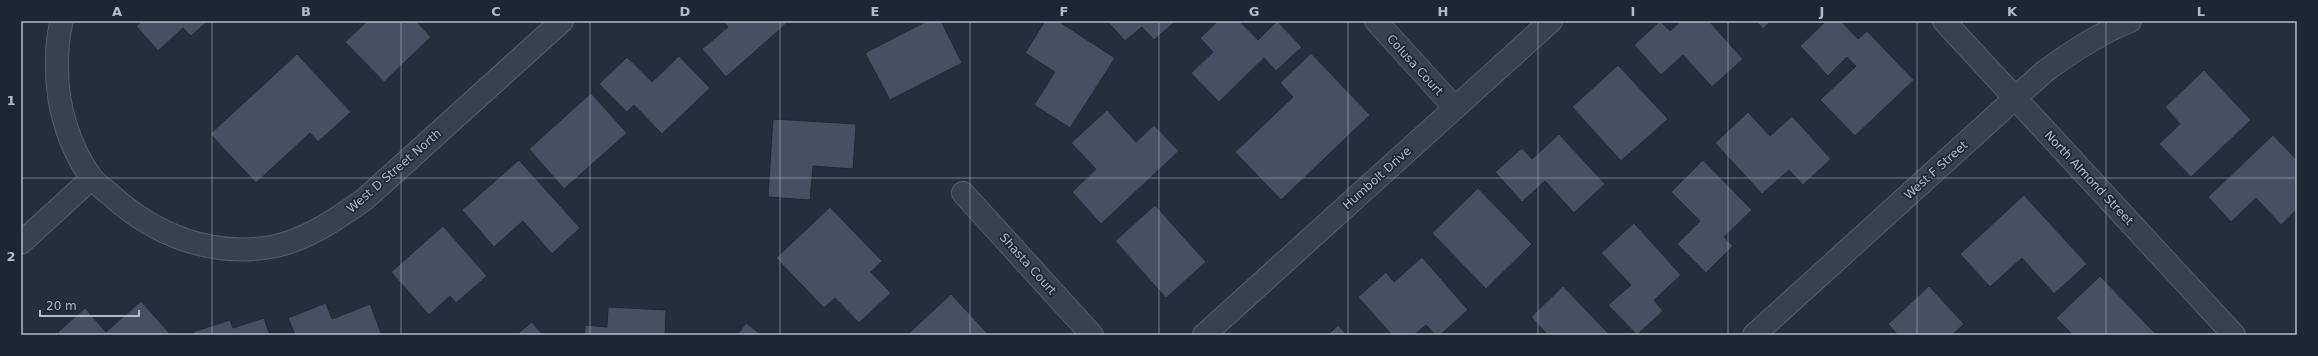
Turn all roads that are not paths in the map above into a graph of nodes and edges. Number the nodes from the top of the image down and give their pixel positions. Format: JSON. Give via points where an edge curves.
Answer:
{"nodes":[{"id":1,"x":62,"y":21,"type":"edge"},
{"id":2,"x":562,"y":21,"type":"edge"},
{"id":3,"x":1376,"y":21,"type":"edge"},
{"id":4,"x":1551,"y":21,"type":"edge"},
{"id":5,"x":1944,"y":21,"type":"edge"},
{"id":6,"x":2130,"y":21,"type":"edge"},
{"id":7,"x":2014,"y":98,"type":"junction"},
{"id":8,"x":1455,"y":108,"type":"junction"},
{"id":9,"x":92,"y":178,"type":"junction"},
{"id":10,"x":963,"y":193,"type":"dead end"},
{"id":11,"x":21,"y":243,"type":"edge"},
{"id":12,"x":1092,"y":335,"type":"edge"},
{"id":13,"x":1204,"y":335,"type":"edge"},
{"id":14,"x":1754,"y":335,"type":"edge"},
{"id":15,"x":2234,"y":335,"type":"edge"}],
"edges":[{"from":1,"to":9,"type":"street","name":"West D Street North","via":[[57,57],[61,112],[69,134]]},
{"from":2,"to":9,"type":"street","name":"West D Street North","via":[[365,199],[343,215],[296,239],[271,246],[243,249],[206,246],[154,228],[130,213]]},
{"from":3,"to":8,"type":"street","name":"Colusa Court"},
{"from":4,"to":8,"type":"street","name":"Humbolt Drive"},
{"from":5,"to":7,"type":"street","name":"North Almond Street"},
{"from":6,"to":7,"type":"street","name":"West F Street","via":[[2108,30],[2076,49]]},
{"from":7,"to":14,"type":"street","name":"West F Street"},
{"from":7,"to":15,"type":"street","name":"North Almond Street"},
{"from":8,"to":13,"type":"street","name":"Humbolt Drive"},
{"from":9,"to":11,"type":"street"},
{"from":10,"to":12,"type":"street","name":"Shasta Court"}]}
